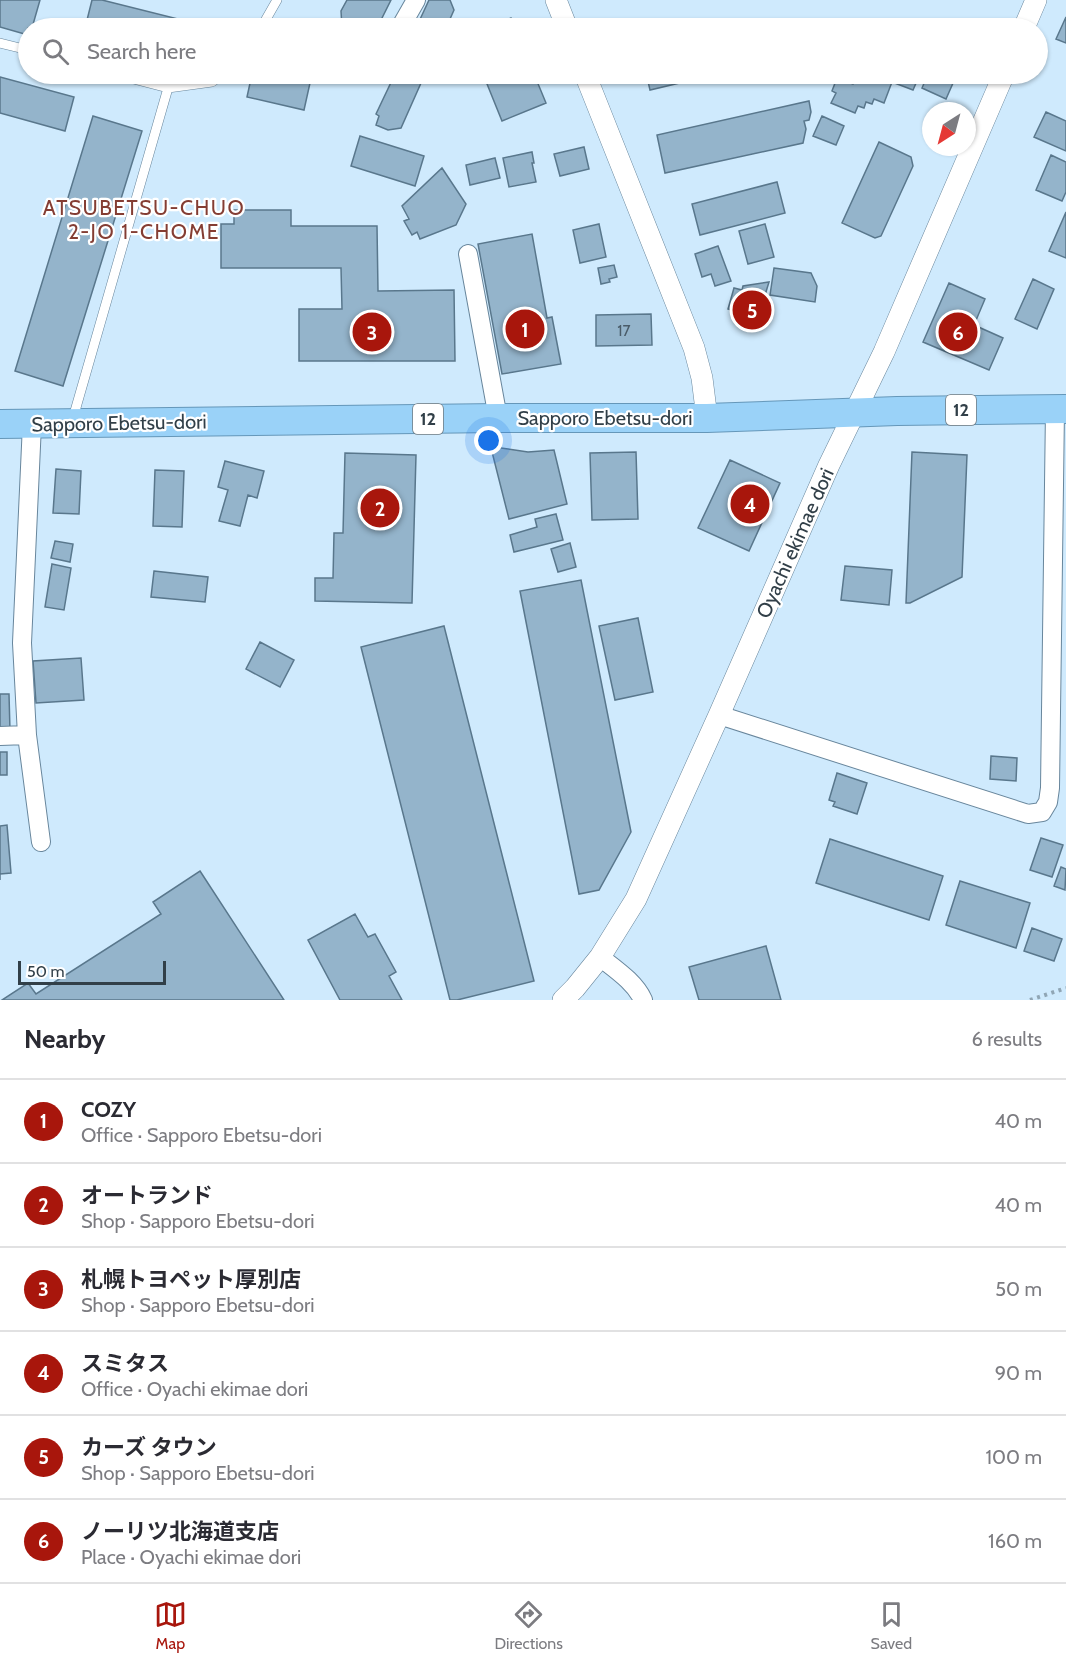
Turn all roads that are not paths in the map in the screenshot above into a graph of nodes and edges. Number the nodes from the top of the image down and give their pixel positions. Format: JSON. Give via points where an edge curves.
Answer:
{"nodes":[{"id":1,"x":277,"y":0,"type":"edge"},
{"id":2,"x":416,"y":0,"type":"edge"},
{"id":3,"x":556,"y":0,"type":"edge"},
{"id":4,"x":1036,"y":0,"type":"edge"},
{"id":5,"x":267,"y":18,"type":"edge"},
{"id":6,"x":406,"y":18,"type":"edge"},
{"id":7,"x":563,"y":18,"type":"edge"},
{"id":8,"x":1028,"y":18,"type":"edge"},
{"id":9,"x":0,"y":43,"type":"edge"},
{"id":10,"x":18,"y":48,"type":"edge"},
{"id":11,"x":153,"y":84,"type":"edge"},
{"id":12,"x":197,"y":84,"type":"edge"},
{"id":13,"x":589,"y":84,"type":"edge"},
{"id":14,"x":1000,"y":84,"type":"edge"},
{"id":15,"x":168,"y":88,"type":"junction"},
{"id":16,"x":468,"y":254,"type":"dead end"},
{"id":17,"x":1060,"y":409,"type":"edge"},
{"id":18,"x":855,"y":412,"type":"junction"},
{"id":19,"x":498,"y":418,"type":"junction"},
{"id":20,"x":707,"y":418,"type":"junction"},
{"id":21,"x":0,"y":424,"type":"edge"},
{"id":22,"x":32,"y":424,"type":"junction"},
{"id":23,"x":71,"y":424,"type":"junction"},
{"id":24,"x":719,"y":715,"type":"junction"},
{"id":25,"x":27,"y":735,"type":"junction"},
{"id":26,"x":0,"y":736,"type":"edge"},
{"id":27,"x":41,"y":842,"type":"dead end"},
{"id":28,"x":600,"y":957,"type":"junction"},
{"id":29,"x":563,"y":1000,"type":"edge"},
{"id":30,"x":644,"y":1000,"type":"edge"}],
"edges":[{"from":1,"to":5,"type":"lane"},
{"from":2,"to":6,"type":"street"},
{"from":3,"to":7,"type":"street"},
{"from":4,"to":8,"type":"street"},
{"from":9,"to":10,"type":"lane"},
{"from":11,"to":15,"type":"lane"},
{"from":12,"to":15,"type":"lane"},
{"from":13,"to":20,"type":"street","via":[[694,348]]},
{"from":14,"to":18,"type":"street","name":"Oyachi ekimae dori"},
{"from":15,"to":23,"type":"lane"},
{"from":16,"to":19,"type":"street"},
{"from":17,"to":18,"type":"highway","name":"Sapporo Ebetsu-dori","number":"12"},
{"from":17,"to":24,"type":"street","via":[[1050,788],[1042,812],[1028,814]]},
{"from":18,"to":20,"type":"highway","name":"Sapporo Ebetsu-dori","number":"12"},
{"from":18,"to":24,"type":"street","name":"Oyachi ekimae dori"},
{"from":19,"to":20,"type":"highway","name":"Sapporo Ebetsu-dori","number":"12"},
{"from":19,"to":23,"type":"highway","name":"Sapporo Ebetsu-dori","number":"12"},
{"from":21,"to":22,"type":"highway","name":"Sapporo Ebetsu-dori","number":"12"},
{"from":22,"to":23,"type":"highway","name":"Sapporo Ebetsu-dori","number":"12"},
{"from":22,"to":25,"type":"street","via":[[22,642]]},
{"from":24,"to":28,"type":"street","name":"Oyachi ekimae dori","via":[[636,899]]},
{"from":25,"to":26,"type":"street"},
{"from":25,"to":27,"type":"street"},
{"from":28,"to":29,"type":"street","name":"Oyachi ekimae dori"},
{"from":28,"to":30,"type":"street"}]}
